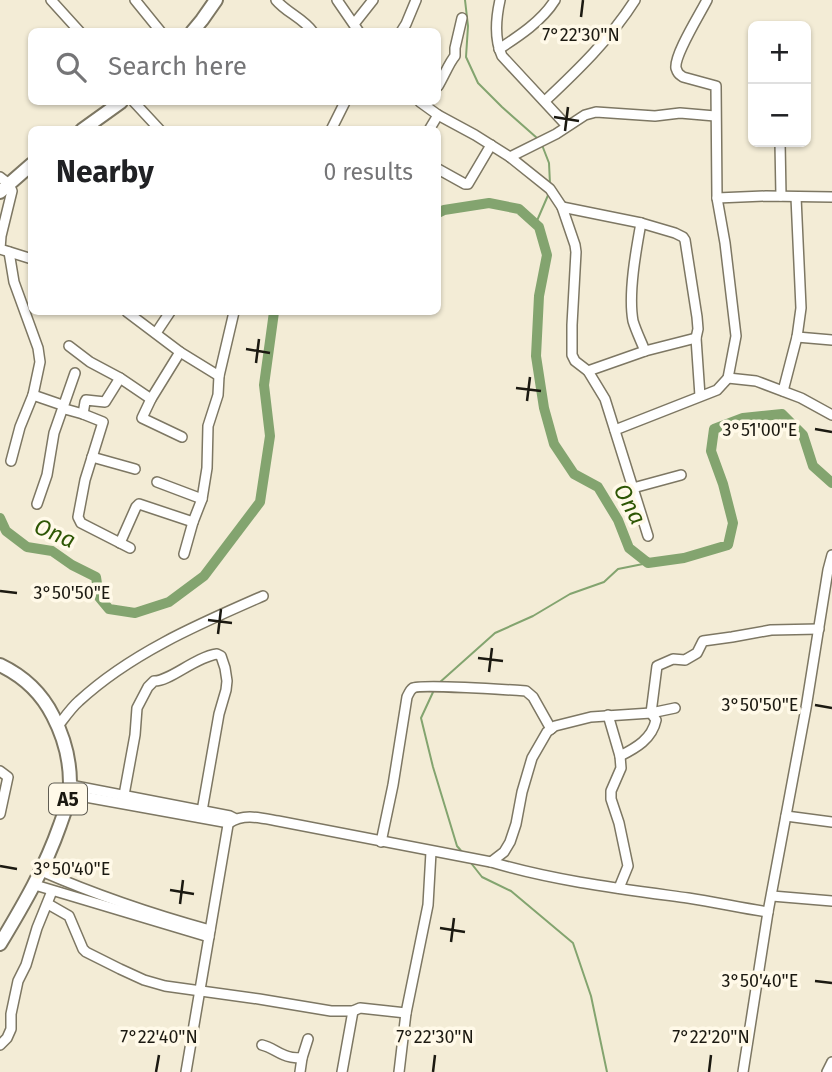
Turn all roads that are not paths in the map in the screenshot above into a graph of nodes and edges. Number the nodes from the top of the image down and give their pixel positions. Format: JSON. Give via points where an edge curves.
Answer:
{"nodes":[{"id":1,"x":51,"y":0,"type":"edge"},
{"id":2,"x":135,"y":0,"type":"edge"},
{"id":3,"x":216,"y":0,"type":"edge"},
{"id":4,"x":276,"y":0,"type":"edge"},
{"id":5,"x":337,"y":0,"type":"edge"},
{"id":6,"x":373,"y":0,"type":"edge"},
{"id":7,"x":416,"y":0,"type":"edge"},
{"id":8,"x":500,"y":0,"type":"edge"},
{"id":9,"x":555,"y":0,"type":"edge"},
{"id":10,"x":635,"y":0,"type":"edge"},
{"id":11,"x":706,"y":0,"type":"edge"},
{"id":12,"x":462,"y":18,"type":"dead end"},
{"id":13,"x":76,"y":28,"type":"edge"},
{"id":14,"x":158,"y":28,"type":"edge"},
{"id":15,"x":195,"y":28,"type":"edge"},
{"id":16,"x":311,"y":28,"type":"edge"},
{"id":17,"x":356,"y":28,"type":"edge"},
{"id":18,"x":404,"y":28,"type":"edge"},
{"id":19,"x":499,"y":49,"type":"junction"},
{"id":20,"x":441,"y":81,"type":"edge"},
{"id":21,"x":545,"y":101,"type":"junction"},
{"id":22,"x":117,"y":105,"type":"edge"},
{"id":23,"x":137,"y":105,"type":"edge"},
{"id":24,"x":344,"y":105,"type":"edge"},
{"id":25,"x":426,"y":105,"type":"edge"},
{"id":26,"x":438,"y":115,"type":"junction"},
{"id":27,"x":715,"y":116,"type":"junction"},
{"id":28,"x":88,"y":126,"type":"edge"},
{"id":29,"x":156,"y":126,"type":"edge"},
{"id":30,"x":333,"y":126,"type":"edge"},
{"id":31,"x":431,"y":126,"type":"edge"},
{"id":32,"x":568,"y":126,"type":"junction"},
{"id":33,"x":491,"y":145,"type":"junction"},
{"id":34,"x":780,"y":147,"type":"edge"},
{"id":35,"x":510,"y":157,"type":"junction"},
{"id":36,"x":28,"y":167,"type":"edge"},
{"id":37,"x":441,"y":171,"type":"edge"},
{"id":38,"x":3,"y":184,"type":"edge"},
{"id":39,"x":781,"y":196,"type":"junction"},
{"id":40,"x":796,"y":197,"type":"junction"},
{"id":41,"x":832,"y":197,"type":"edge"},
{"id":42,"x":717,"y":198,"type":"junction"},
{"id":43,"x":562,"y":207,"type":"junction"},
{"id":44,"x":641,"y":223,"type":"junction"},
{"id":45,"x":9,"y":252,"type":"junction"},
{"id":46,"x":28,"y":258,"type":"edge"},
{"id":47,"x":131,"y":315,"type":"edge"},
{"id":48,"x":168,"y":315,"type":"edge"},
{"id":49,"x":232,"y":315,"type":"edge"},
{"id":50,"x":156,"y":333,"type":"junction"},
{"id":51,"x":797,"y":337,"type":"junction"},
{"id":52,"x":696,"y":338,"type":"junction"},
{"id":53,"x":832,"y":340,"type":"edge"},
{"id":54,"x":69,"y":346,"type":"dead end"},
{"id":55,"x":645,"y":351,"type":"junction"},
{"id":56,"x":180,"y":352,"type":"junction"},
{"id":57,"x":588,"y":371,"type":"junction"},
{"id":58,"x":75,"y":373,"type":"dead end"},
{"id":59,"x":219,"y":376,"type":"junction"},
{"id":60,"x":120,"y":378,"type":"junction"},
{"id":61,"x":728,"y":378,"type":"junction"},
{"id":62,"x":783,"y":391,"type":"junction"},
{"id":63,"x":33,"y":395,"type":"junction"},
{"id":64,"x":700,"y":396,"type":"junction"},
{"id":65,"x":151,"y":398,"type":"junction"},
{"id":66,"x":107,"y":400,"type":"junction"},
{"id":67,"x":62,"y":405,"type":"junction"},
{"id":68,"x":83,"y":414,"type":"junction"},
{"id":69,"x":832,"y":415,"type":"edge"},
{"id":70,"x":103,"y":422,"type":"junction"},
{"id":71,"x":615,"y":430,"type":"junction"},
{"id":72,"x":182,"y":437,"type":"dead end"},
{"id":73,"x":92,"y":457,"type":"junction"},
{"id":74,"x":11,"y":461,"type":"dead end"},
{"id":75,"x":135,"y":469,"type":"dead end"},
{"id":76,"x":681,"y":475,"type":"dead end"},
{"id":77,"x":157,"y":482,"type":"dead end"},
{"id":78,"x":633,"y":488,"type":"junction"},
{"id":79,"x":202,"y":499,"type":"junction"},
{"id":80,"x":37,"y":505,"type":"dead end"},
{"id":81,"x":193,"y":522,"type":"junction"},
{"id":82,"x":648,"y":536,"type":"dead end"},
{"id":83,"x":120,"y":543,"type":"junction"},
{"id":84,"x":130,"y":548,"type":"dead end"},
{"id":85,"x":184,"y":554,"type":"dead end"},
{"id":86,"x":832,"y":555,"type":"edge"},
{"id":87,"x":263,"y":596,"type":"dead end"},
{"id":88,"x":819,"y":629,"type":"junction"},
{"id":89,"x":0,"y":666,"type":"edge"},
{"id":90,"x":675,"y":708,"type":"dead end"},
{"id":91,"x":651,"y":713,"type":"junction"},
{"id":92,"x":608,"y":715,"type":"junction"},
{"id":93,"x":58,"y":726,"type":"junction"},
{"id":94,"x":551,"y":729,"type":"junction"},
{"id":95,"x":620,"y":756,"type":"junction"},
{"id":96,"x":0,"y":771,"type":"edge"},
{"id":97,"x":70,"y":789,"type":"junction"},
{"id":98,"x":124,"y":795,"type":"junction"},
{"id":99,"x":202,"y":811,"type":"junction"},
{"id":100,"x":0,"y":814,"type":"edge"},
{"id":101,"x":786,"y":816,"type":"junction"},
{"id":102,"x":231,"y":819,"type":"junction"},
{"id":103,"x":832,"y":822,"type":"edge"},
{"id":104,"x":381,"y":842,"type":"junction"},
{"id":105,"x":430,"y":852,"type":"junction"},
{"id":106,"x":491,"y":862,"type":"junction"},
{"id":107,"x":41,"y":871,"type":"junction"},
{"id":108,"x":71,"y":884,"type":"junction"},
{"id":109,"x":35,"y":886,"type":"junction"},
{"id":110,"x":619,"y":888,"type":"junction"},
{"id":111,"x":85,"y":890,"type":"junction"},
{"id":112,"x":52,"y":891,"type":"junction"},
{"id":113,"x":66,"y":895,"type":"junction"},
{"id":114,"x":772,"y":896,"type":"junction"},
{"id":115,"x":81,"y":900,"type":"junction"},
{"id":116,"x":832,"y":901,"type":"edge"},
{"id":117,"x":48,"y":904,"type":"junction"},
{"id":118,"x":768,"y":912,"type":"junction"},
{"id":119,"x":209,"y":934,"type":"junction"},
{"id":120,"x":0,"y":944,"type":"edge"},
{"id":121,"x":201,"y":992,"type":"junction"},
{"id":122,"x":353,"y":1011,"type":"junction"},
{"id":123,"x":406,"y":1013,"type":"junction"},
{"id":124,"x":308,"y":1039,"type":"dead end"},
{"id":125,"x":0,"y":1045,"type":"edge"},
{"id":126,"x":262,"y":1045,"type":"dead end"},
{"id":127,"x":302,"y":1058,"type":"junction"},
{"id":128,"x":832,"y":1062,"type":"edge"},
{"id":129,"x":186,"y":1072,"type":"edge"},
{"id":130,"x":300,"y":1072,"type":"edge"},
{"id":131,"x":342,"y":1072,"type":"edge"},
{"id":132,"x":399,"y":1072,"type":"edge"},
{"id":133,"x":743,"y":1072,"type":"edge"},
{"id":134,"x":827,"y":1072,"type":"edge"}],
"edges":[{"from":1,"to":13,"type":"street"},
{"from":2,"to":14,"type":"street"},
{"from":3,"to":15,"type":"highway"},
{"from":4,"to":16,"type":"street"},
{"from":5,"to":17,"type":"street"},
{"from":6,"to":17,"type":"street"},
{"from":7,"to":18,"type":"street"},
{"from":8,"to":19,"type":"street"},
{"from":9,"to":19,"type":"street"},
{"from":10,"to":21,"type":"street","via":[[593,53]]},
{"from":11,"to":27,"type":"street","via":[[676,66],[683,77],[716,86]]},
{"from":12,"to":20,"type":"street","via":[[456,56]]},
{"from":19,"to":21,"type":"street"},
{"from":21,"to":32,"type":"street"},
{"from":22,"to":28,"type":"highway"},
{"from":23,"to":29,"type":"street"},
{"from":24,"to":30,"type":"street"},
{"from":25,"to":26,"type":"street"},
{"from":26,"to":31,"type":"street"},
{"from":26,"to":33,"type":"street"},
{"from":27,"to":32,"type":"street","via":[[596,112]]},
{"from":27,"to":42,"type":"street"},
{"from":32,"to":35,"type":"street"},
{"from":33,"to":35,"type":"street"},
{"from":33,"to":37,"type":"street","via":[[468,184]]},
{"from":34,"to":39,"type":"street"},
{"from":35,"to":43,"type":"street","via":[[550,189]]},
{"from":36,"to":38,"type":"highway"},
{"from":38,"to":45,"type":"street","via":[[12,191],[0,249]]},
{"from":39,"to":40,"type":"street"},
{"from":39,"to":42,"type":"street"},
{"from":40,"to":41,"type":"street"},
{"from":40,"to":51,"type":"street"},
{"from":42,"to":61,"type":"street","via":[[736,336]]},
{"from":43,"to":44,"type":"street"},
{"from":43,"to":57,"type":"street","via":[[576,252],[572,355]]},
{"from":44,"to":52,"type":"street","via":[[685,240]]},
{"from":44,"to":55,"type":"street","via":[[632,307]]},
{"from":45,"to":46,"type":"street"},
{"from":45,"to":63,"type":"street","via":[[14,282],[38,348]]},
{"from":47,"to":50,"type":"street"},
{"from":48,"to":50,"type":"street"},
{"from":49,"to":59,"type":"street"},
{"from":50,"to":56,"type":"street"},
{"from":51,"to":53,"type":"street"},
{"from":51,"to":62,"type":"street"},
{"from":52,"to":55,"type":"street"},
{"from":52,"to":64,"type":"street"},
{"from":54,"to":60,"type":"street"},
{"from":55,"to":57,"type":"street"},
{"from":56,"to":59,"type":"street"},
{"from":56,"to":65,"type":"street"},
{"from":57,"to":71,"type":"street","via":[[605,399]]},
{"from":58,"to":67,"type":"street"},
{"from":59,"to":79,"type":"street","via":[[208,426]]},
{"from":60,"to":65,"type":"street"},
{"from":60,"to":66,"type":"street"},
{"from":61,"to":62,"type":"street","via":[[750,379]]},
{"from":61,"to":64,"type":"street","via":[[717,390]]},
{"from":62,"to":69,"type":"street"},
{"from":63,"to":67,"type":"street"},
{"from":63,"to":74,"type":"street"},
{"from":64,"to":71,"type":"street"},
{"from":65,"to":72,"type":"street","via":[[142,418]]},
{"from":66,"to":68,"type":"street","via":[[86,400]]},
{"from":66,"to":70,"type":"street"},
{"from":67,"to":68,"type":"street"},
{"from":67,"to":80,"type":"street"},
{"from":68,"to":70,"type":"street"},
{"from":70,"to":73,"type":"street"},
{"from":71,"to":78,"type":"street"},
{"from":73,"to":75,"type":"street"},
{"from":73,"to":83,"type":"street","via":[[78,517],[80,523]]},
{"from":76,"to":78,"type":"street"},
{"from":77,"to":79,"type":"street"},
{"from":78,"to":82,"type":"street"},
{"from":79,"to":81,"type":"street"},
{"from":81,"to":83,"type":"street","via":[[139,504]]},
{"from":81,"to":85,"type":"street"},
{"from":83,"to":84,"type":"street"},
{"from":86,"to":88,"type":"street"},
{"from":87,"to":93,"type":"street","via":[[122,667],[77,703]]},
{"from":88,"to":91,"type":"street","via":[[771,630],[704,640],[697,653],[685,660],[657,666]]},
{"from":88,"to":101,"type":"street"},
{"from":89,"to":93,"type":"highway","number":"A5","via":[[39,695]]},
{"from":90,"to":91,"type":"street"},
{"from":91,"to":92,"type":"street"},
{"from":91,"to":95,"type":"street","via":[[656,720],[652,732]]},
{"from":92,"to":94,"type":"street"},
{"from":92,"to":95,"type":"street"},
{"from":93,"to":97,"type":"highway","number":"A5","via":[[68,756]]},
{"from":94,"to":104,"type":"street","via":[[526,691],[412,688],[405,705]]},
{"from":94,"to":106,"type":"street","via":[[532,758],[510,842]]},
{"from":95,"to":110,"type":"street","via":[[611,799],[628,866]]},
{"from":96,"to":100,"type":"street","via":[[8,776]]},
{"from":97,"to":98,"type":"street"},
{"from":97,"to":102,"type":"street"},
{"from":97,"to":107,"type":"highway","number":"A5"},
{"from":98,"to":99,"type":"street"},
{"from":98,"to":99,"type":"street","via":[[137,708],[148,687],[217,654],[225,668],[226,690]]},
{"from":99,"to":102,"type":"street"},
{"from":101,"to":103,"type":"street"},
{"from":101,"to":114,"type":"street"},
{"from":102,"to":104,"type":"street","via":[[251,817]]},
{"from":102,"to":119,"type":"street"},
{"from":104,"to":105,"type":"street"},
{"from":105,"to":106,"type":"street"},
{"from":105,"to":123,"type":"street","via":[[428,905]]},
{"from":106,"to":110,"type":"street"},
{"from":107,"to":108,"type":"street"},
{"from":107,"to":109,"type":"highway","number":"A5"},
{"from":108,"to":111,"type":"street"},
{"from":108,"to":113,"type":"street"},
{"from":109,"to":112,"type":"street"},
{"from":109,"to":120,"type":"highway","number":"A5"},
{"from":110,"to":118,"type":"street"},
{"from":111,"to":115,"type":"street"},
{"from":111,"to":119,"type":"street"},
{"from":112,"to":113,"type":"street"},
{"from":112,"to":117,"type":"street"},
{"from":113,"to":115,"type":"street"},
{"from":114,"to":116,"type":"street"},
{"from":114,"to":118,"type":"street"},
{"from":115,"to":119,"type":"street"},
{"from":117,"to":121,"type":"street","via":[[69,916],[86,952],[144,980]]},
{"from":117,"to":125,"type":"street","via":[[18,981],[11,1029]]},
{"from":118,"to":133,"type":"street"},
{"from":119,"to":121,"type":"street"},
{"from":121,"to":122,"type":"street"},
{"from":121,"to":129,"type":"street"},
{"from":122,"to":123,"type":"street"},
{"from":122,"to":131,"type":"street"},
{"from":123,"to":132,"type":"street"},
{"from":124,"to":127,"type":"street"},
{"from":126,"to":127,"type":"street"},
{"from":127,"to":130,"type":"street"},
{"from":128,"to":134,"type":"street"}]}
